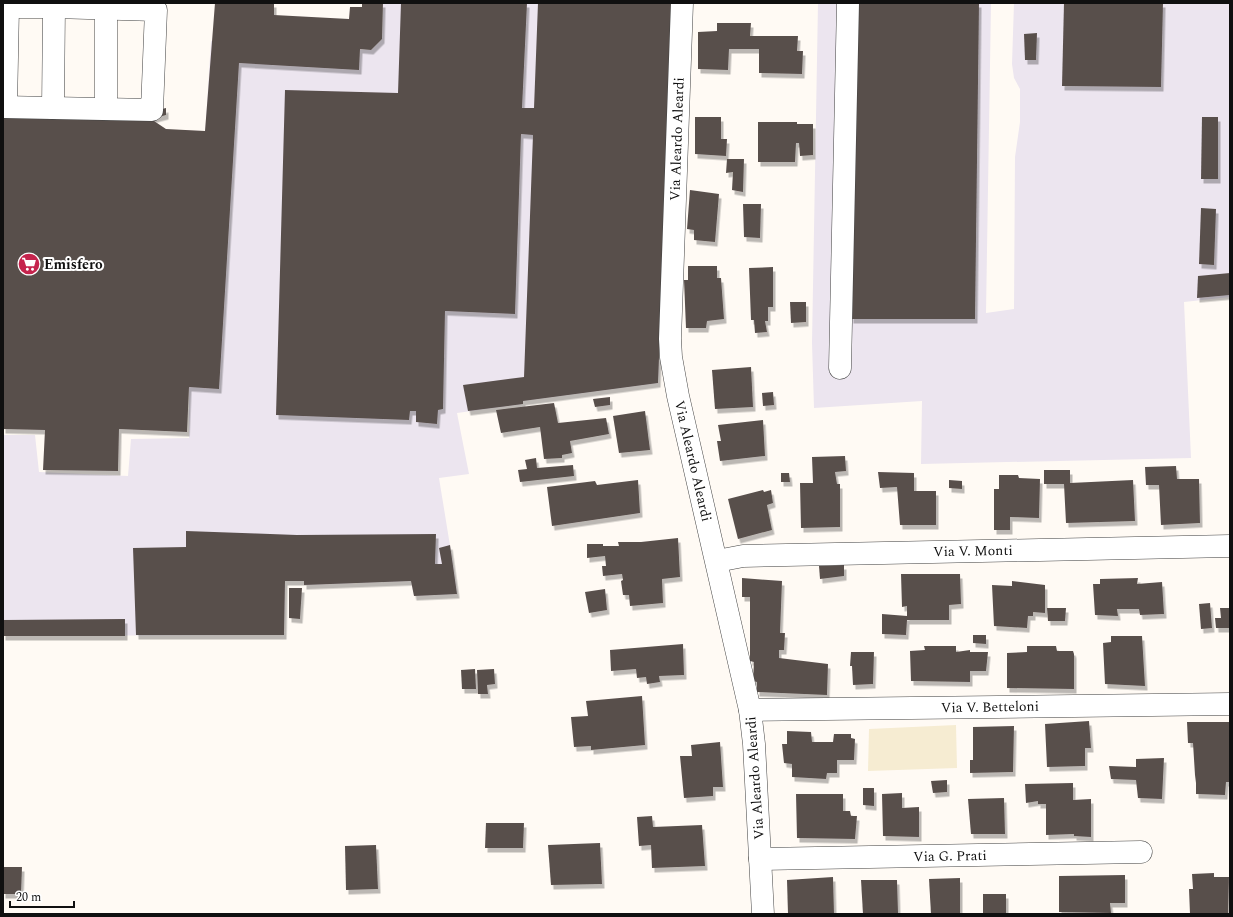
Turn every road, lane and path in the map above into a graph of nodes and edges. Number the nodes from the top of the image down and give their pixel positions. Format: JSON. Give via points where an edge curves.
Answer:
{"nodes":[{"id":1,"x":682,"y":3,"type":"edge"},
{"id":2,"x":848,"y":3,"type":"edge"},
{"id":3,"x":106,"y":6,"type":"edge"},
{"id":4,"x":6,"y":7,"type":"edge"},
{"id":5,"x":54,"y":7,"type":"junction"},
{"id":6,"x":5,"y":107,"type":"edge"},
{"id":7,"x":53,"y":108,"type":"junction"},
{"id":8,"x":106,"y":109,"type":"junction"},
{"id":9,"x":840,"y":368,"type":"dead end"},
{"id":10,"x":1230,"y":546,"type":"edge"},
{"id":11,"x":717,"y":562,"type":"junction"},
{"id":12,"x":1230,"y":704,"type":"edge"},
{"id":13,"x":750,"y":710,"type":"junction"},
{"id":14,"x":1141,"y":852,"type":"dead end"},
{"id":15,"x":760,"y":859,"type":"junction"},
{"id":16,"x":763,"y":914,"type":"edge"}],
"edges":[{"from":1,"to":11,"type":"street","name":"Via Aleardo Aleardi","via":[[671,357]]},
{"from":2,"to":9,"type":"street"},
{"from":3,"to":5,"type":"street"},
{"from":3,"to":8,"type":"street"},
{"from":3,"to":8,"type":"street","via":[[156,10],[152,110]]},
{"from":4,"to":5,"type":"street"},
{"from":4,"to":6,"type":"street"},
{"from":5,"to":7,"type":"street"},
{"from":6,"to":7,"type":"street"},
{"from":7,"to":8,"type":"street"},
{"from":10,"to":11,"type":"street","name":"Via V. Monti","via":[[743,556]]},
{"from":11,"to":13,"type":"street","name":"Via Aleardo Aleardi"},
{"from":12,"to":13,"type":"street","name":"Via V. Betteloni"},
{"from":13,"to":15,"type":"street","name":"Via Aleardo Aleardi"},
{"from":14,"to":15,"type":"street","name":"Via G. Prati"},
{"from":15,"to":16,"type":"street","name":"Via Aleardo Aleardi"}]}
